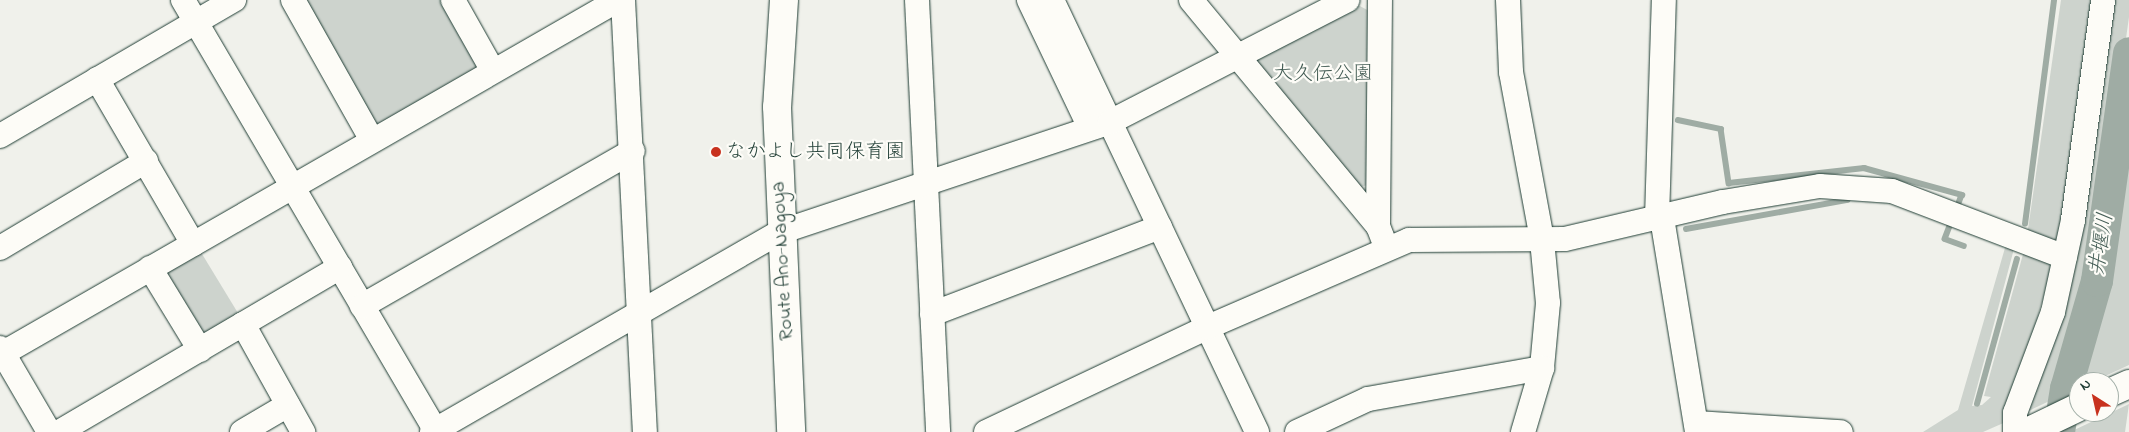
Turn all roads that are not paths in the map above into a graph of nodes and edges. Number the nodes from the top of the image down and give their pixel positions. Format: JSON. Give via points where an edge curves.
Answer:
{"nodes":[{"id":1,"x":183,"y":0,"type":"edge"},
{"id":2,"x":234,"y":0,"type":"edge"},
{"id":3,"x":293,"y":0,"type":"edge"},
{"id":4,"x":453,"y":0,"type":"edge"},
{"id":5,"x":618,"y":0,"type":"edge"},
{"id":6,"x":623,"y":0,"type":"edge"},
{"id":7,"x":784,"y":0,"type":"edge"},
{"id":8,"x":917,"y":0,"type":"edge"},
{"id":9,"x":1029,"y":0,"type":"edge"},
{"id":10,"x":1052,"y":0,"type":"edge"},
{"id":11,"x":1191,"y":0,"type":"edge"},
{"id":12,"x":1347,"y":0,"type":"edge"},
{"id":13,"x":1380,"y":0,"type":"edge"},
{"id":14,"x":1508,"y":0,"type":"edge"},
{"id":15,"x":1664,"y":0,"type":"edge"},
{"id":16,"x":2103,"y":0,"type":"edge"},
{"id":17,"x":196,"y":22,"type":"junction"},
{"id":18,"x":1237,"y":56,"type":"junction"},
{"id":19,"x":493,"y":71,"type":"junction"},
{"id":20,"x":97,"y":79,"type":"junction"},
{"id":21,"x":1100,"y":125,"type":"junction"},
{"id":22,"x":0,"y":136,"type":"edge"},
{"id":23,"x":372,"y":140,"type":"junction"},
{"id":24,"x":632,"y":151,"type":"junction"},
{"id":25,"x":146,"y":161,"type":"junction"},
{"id":26,"x":926,"y":182,"type":"junction"},
{"id":27,"x":292,"y":186,"type":"junction"},
{"id":28,"x":1659,"y":218,"type":"junction"},
{"id":29,"x":1160,"y":227,"type":"junction"},
{"id":30,"x":780,"y":232,"type":"junction"},
{"id":31,"x":1382,"y":236,"type":"junction"},
{"id":32,"x":1542,"y":240,"type":"junction"},
{"id":33,"x":193,"y":244,"type":"junction"},
{"id":34,"x":0,"y":248,"type":"edge"},
{"id":35,"x":2065,"y":257,"type":"junction"},
{"id":36,"x":340,"y":267,"type":"junction"},
{"id":37,"x":150,"y":268,"type":"junction"},
{"id":38,"x":362,"y":306,"type":"junction"},
{"id":39,"x":639,"y":312,"type":"junction"},
{"id":40,"x":932,"y":314,"type":"junction"},
{"id":41,"x":243,"y":324,"type":"junction"},
{"id":42,"x":1208,"y":327,"type":"junction"},
{"id":43,"x":200,"y":350,"type":"junction"},
{"id":44,"x":1,"y":352,"type":"edge"},
{"id":45,"x":1542,"y":368,"type":"junction"},
{"id":46,"x":288,"y":405,"type":"junction"},
{"id":47,"x":2069,"y":413,"type":"edge"},
{"id":48,"x":1697,"y":428,"type":"edge"},
{"id":49,"x":433,"y":431,"type":"edge"},
{"id":50,"x":49,"y":432,"type":"edge"},
{"id":51,"x":59,"y":432,"type":"edge"},
{"id":52,"x":242,"y":432,"type":"edge"},
{"id":53,"x":304,"y":432,"type":"edge"},
{"id":54,"x":645,"y":432,"type":"edge"},
{"id":55,"x":792,"y":432,"type":"edge"},
{"id":56,"x":938,"y":432,"type":"edge"},
{"id":57,"x":986,"y":432,"type":"edge"},
{"id":58,"x":1257,"y":432,"type":"edge"},
{"id":59,"x":1298,"y":432,"type":"edge"},
{"id":60,"x":1523,"y":432,"type":"edge"},
{"id":61,"x":1841,"y":432,"type":"edge"},
{"id":62,"x":2015,"y":432,"type":"edge"},
{"id":63,"x":2027,"y":432,"type":"edge"}],
"edges":[{"from":1,"to":17,"type":"street"},
{"from":2,"to":17,"type":"street"},
{"from":3,"to":23,"type":"street"},
{"from":4,"to":19,"type":"street"},
{"from":5,"to":19,"type":"street"},
{"from":6,"to":24,"type":"street"},
{"from":7,"to":30,"type":"main road","name":"Route Ano-Nagoya","via":[[777,107]]},
{"from":8,"to":26,"type":"street"},
{"from":9,"to":21,"type":"street"},
{"from":10,"to":21,"type":"street"},
{"from":11,"to":18,"type":"street"},
{"from":12,"to":18,"type":"street"},
{"from":13,"to":31,"type":"street"},
{"from":14,"to":32,"type":"street","via":[[1511,72]]},
{"from":15,"to":28,"type":"street"},
{"from":16,"to":35,"type":"street"},
{"from":17,"to":20,"type":"street"},
{"from":17,"to":27,"type":"street"},
{"from":18,"to":21,"type":"street"},
{"from":18,"to":31,"type":"street"},
{"from":19,"to":23,"type":"street"},
{"from":20,"to":22,"type":"street"},
{"from":20,"to":25,"type":"street"},
{"from":21,"to":26,"type":"street"},
{"from":21,"to":29,"type":"street"},
{"from":23,"to":27,"type":"street"},
{"from":24,"to":38,"type":"street"},
{"from":24,"to":39,"type":"street"},
{"from":25,"to":33,"type":"street"},
{"from":25,"to":34,"type":"street"},
{"from":26,"to":30,"type":"street"},
{"from":26,"to":40,"type":"street"},
{"from":27,"to":33,"type":"street"},
{"from":27,"to":36,"type":"street"},
{"from":28,"to":32,"type":"street"},
{"from":28,"to":35,"type":"street","via":[[1806,188],[1892,191]]},
{"from":28,"to":48,"type":"street"},
{"from":29,"to":40,"type":"street"},
{"from":29,"to":42,"type":"street"},
{"from":30,"to":39,"type":"street"},
{"from":30,"to":55,"type":"main road","name":"Route Ano-Nagoya"},
{"from":31,"to":32,"type":"street","via":[[1409,240]]},
{"from":31,"to":42,"type":"street"},
{"from":32,"to":45,"type":"street","via":[[1548,303]]},
{"from":33,"to":37,"type":"street"},
{"from":35,"to":62,"type":"street","via":[[2053,312],[2014,413]]},
{"from":36,"to":38,"type":"street"},
{"from":36,"to":41,"type":"street"},
{"from":37,"to":43,"type":"street"},
{"from":37,"to":44,"type":"street"},
{"from":38,"to":49,"type":"street"},
{"from":39,"to":49,"type":"street"},
{"from":39,"to":54,"type":"street"},
{"from":40,"to":56,"type":"street"},
{"from":41,"to":43,"type":"street"},
{"from":41,"to":46,"type":"street"},
{"from":42,"to":57,"type":"street"},
{"from":42,"to":58,"type":"street"},
{"from":43,"to":51,"type":"street"},
{"from":44,"to":50,"type":"street"},
{"from":45,"to":59,"type":"street","via":[[1368,398]]},
{"from":45,"to":60,"type":"street"},
{"from":46,"to":52,"type":"street"},
{"from":46,"to":53,"type":"street"},
{"from":47,"to":63,"type":"main road"},
{"from":48,"to":61,"type":"street"}]}
